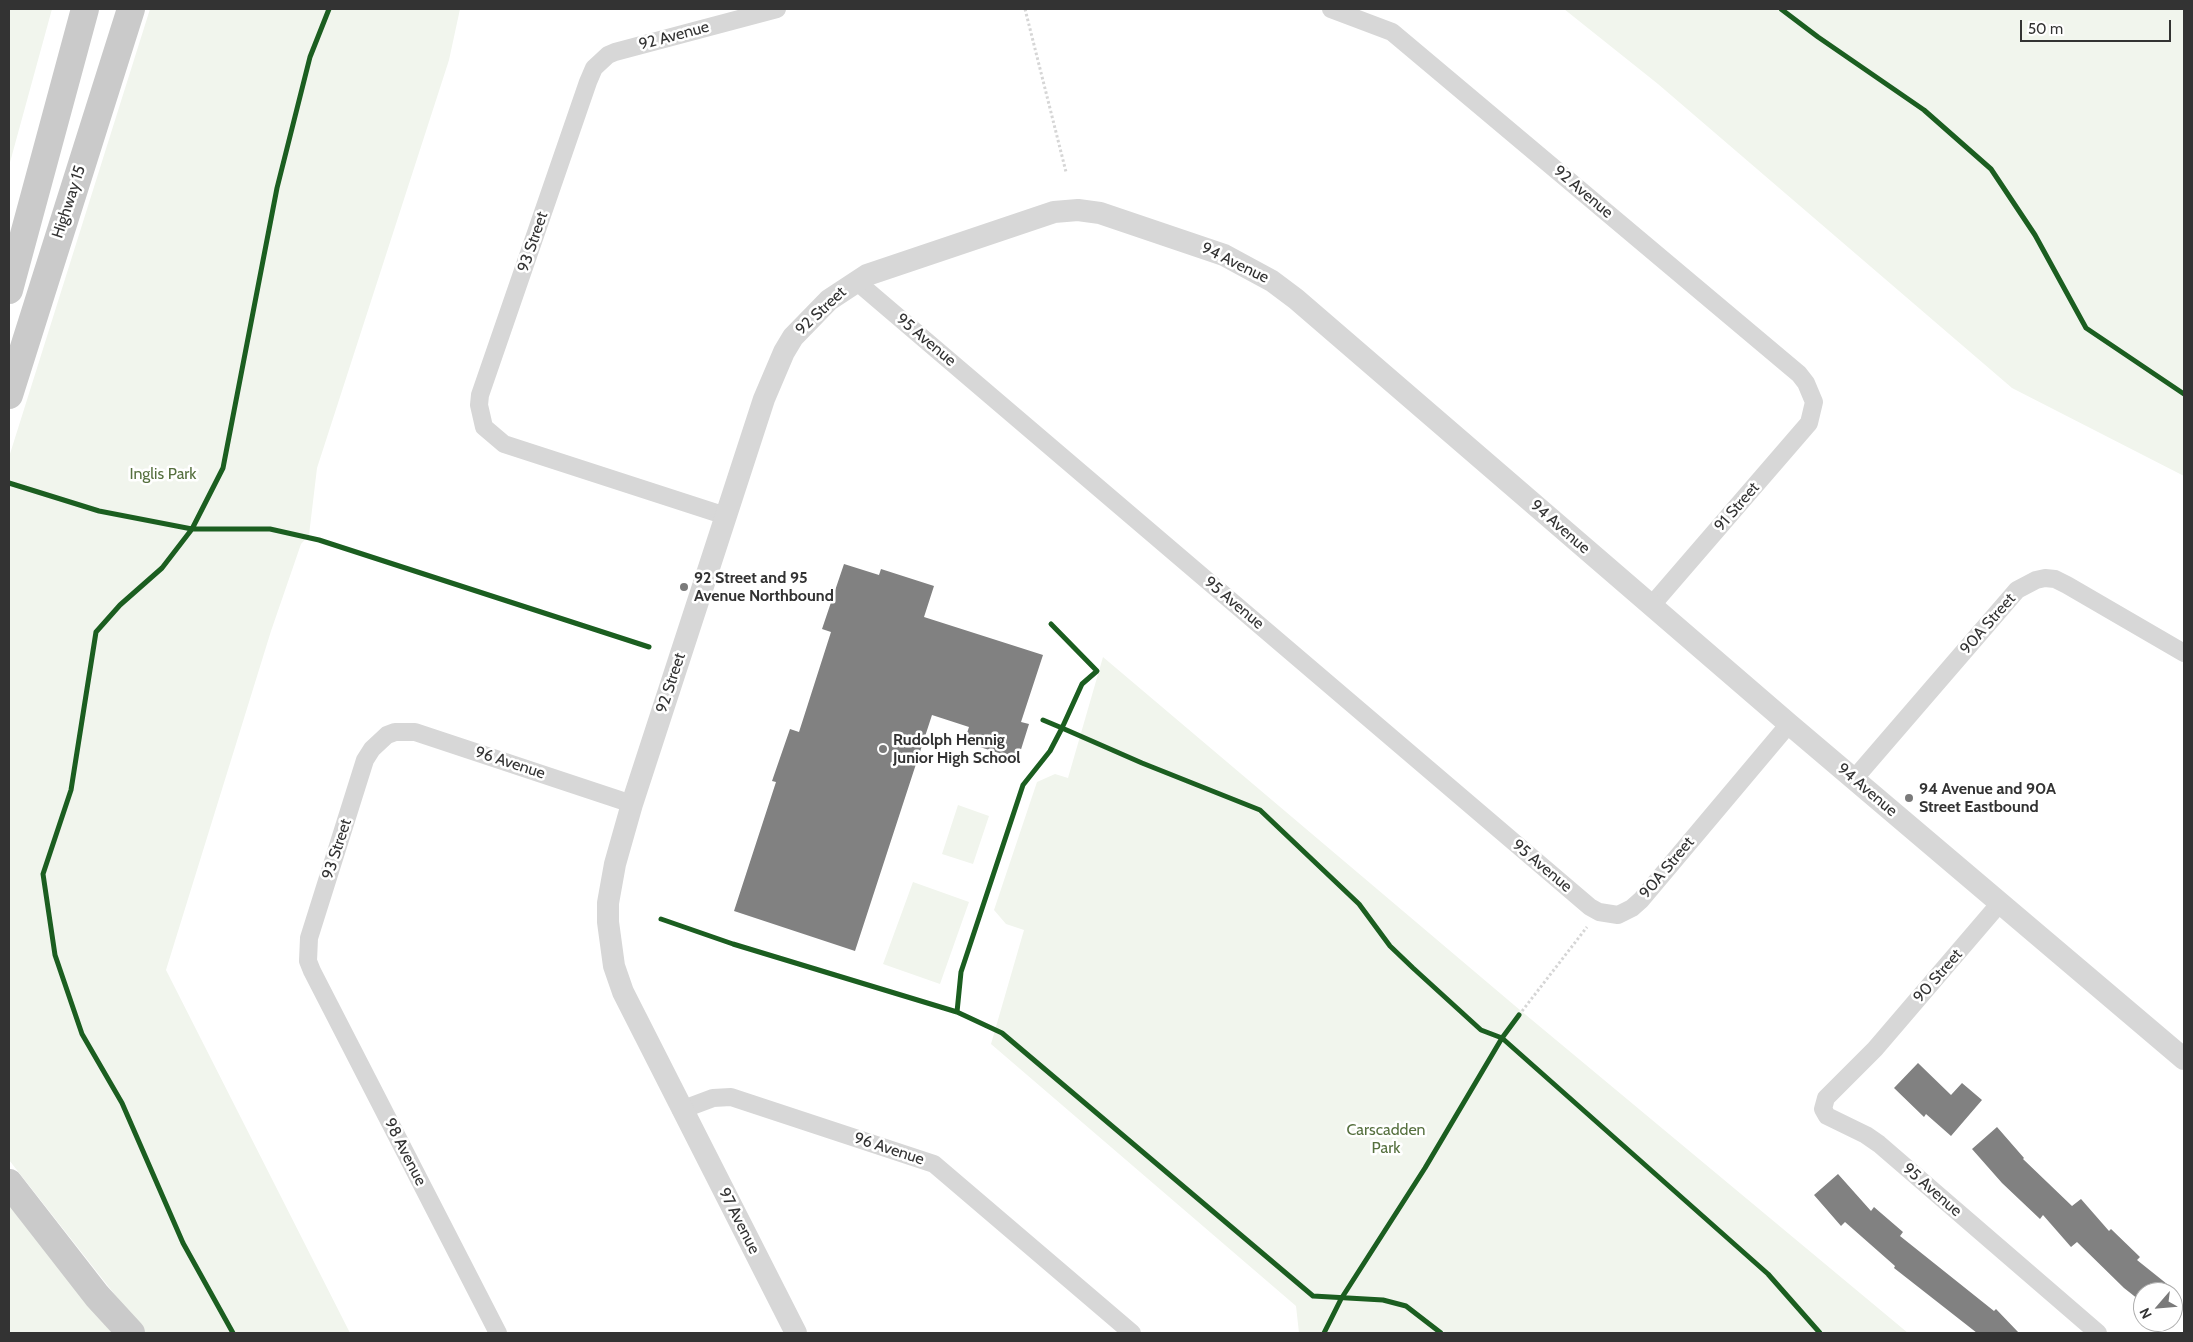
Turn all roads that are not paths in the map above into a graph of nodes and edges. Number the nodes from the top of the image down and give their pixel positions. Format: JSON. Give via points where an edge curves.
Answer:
{"nodes":[{"id":1,"x":85,"y":9,"type":"edge"},
{"id":2,"x":131,"y":9,"type":"edge"},
{"id":3,"x":777,"y":9,"type":"edge"},
{"id":4,"x":1331,"y":9,"type":"edge"},
{"id":5,"x":601,"y":60,"type":"joint"},
{"id":6,"x":856,"y":281,"type":"junction"},
{"id":7,"x":9,"y":290,"type":"edge"},
{"id":8,"x":9,"y":395,"type":"edge"},
{"id":9,"x":1814,"y":402,"type":"joint"},
{"id":10,"x":726,"y":516,"type":"junction"},
{"id":11,"x":1651,"y":606,"type":"junction"},
{"id":12,"x":2184,"y":653,"type":"edge"},
{"id":13,"x":1790,"y":724,"type":"junction"},
{"id":14,"x":386,"y":735,"type":"joint"},
{"id":15,"x":1854,"y":778,"type":"junction"},
{"id":16,"x":632,"y":804,"type":"junction"},
{"id":17,"x":2000,"y":904,"type":"junction"},
{"id":18,"x":1618,"y":915,"type":"joint"},
{"id":19,"x":312,"y":971,"type":"joint"},
{"id":20,"x":1875,"y":1049,"type":"joint"},
{"id":21,"x":2184,"y":1059,"type":"edge"},
{"id":22,"x":681,"y":1110,"type":"junction"},
{"id":23,"x":9,"y":1184,"type":"edge"},
{"id":24,"x":131,"y":1333,"type":"edge"},
{"id":25,"x":498,"y":1333,"type":"edge"},
{"id":26,"x":796,"y":1333,"type":"edge"},
{"id":27,"x":1132,"y":1333,"type":"edge"},
{"id":28,"x":2098,"y":1333,"type":"edge"}],
"edges":[{"from":1,"to":7,"type":"main road","name":"Highway 15"},
{"from":2,"to":8,"type":"main road","name":"Highway 15"},
{"from":3,"to":5,"type":"street","name":"92 Avenue","via":[[615,52]]},
{"from":4,"to":9,"type":"street","name":"92 Avenue","via":[[1392,32],[1799,374]]},
{"from":5,"to":10,"type":"street","name":"93 Street","via":[[588,82],[480,395],[484,427],[504,444]]},
{"from":6,"to":10,"type":"street","name":"92 Street","via":[[816,312],[784,352],[764,399]]},
{"from":6,"to":11,"type":"street","name":"94 Avenue","via":[[926,254],[1066,210],[1100,212],[1224,255],[1272,281],[1296,299]]},
{"from":6,"to":18,"type":"street","name":"95 Avenue","via":[[1590,907]]},
{"from":9,"to":11,"type":"street","name":"91 Street","via":[[1812,415],[1802,432]]},
{"from":10,"to":16,"type":"street","name":"92 Street"},
{"from":11,"to":13,"type":"street","name":"94 Avenue"},
{"from":12,"to":15,"type":"street","name":"90A Street","via":[[2055,579],[2036,580],[2017,590]]},
{"from":13,"to":15,"type":"street","name":"94 Avenue"},
{"from":13,"to":18,"type":"street","name":"90A Street","via":[[1641,900]]},
{"from":14,"to":16,"type":"street","name":"96 Avenue","via":[[415,732]]},
{"from":14,"to":19,"type":"street","name":"93 Street","via":[[365,760],[320,902],[308,949]]},
{"from":15,"to":17,"type":"street","name":"94 Avenue"},
{"from":16,"to":22,"type":"street","name":"92 Street","via":[[611,882],[608,902],[610,942],[623,992]]},
{"from":17,"to":20,"type":"street","name":"90 Street"},
{"from":17,"to":21,"type":"street","name":"94 Avenue"},
{"from":19,"to":25,"type":"street","name":"98 Avenue"},
{"from":20,"to":28,"type":"street","name":"95 Avenue","via":[[1826,1098],[1822,1107],[1825,1114],[1879,1144]]},
{"from":22,"to":26,"type":"street","name":"97 Avenue"},
{"from":22,"to":27,"type":"street","name":"96 Avenue","via":[[713,1098],[731,1097],[934,1164]]},
{"from":23,"to":24,"type":"main road","via":[[97,1296]]}]}
